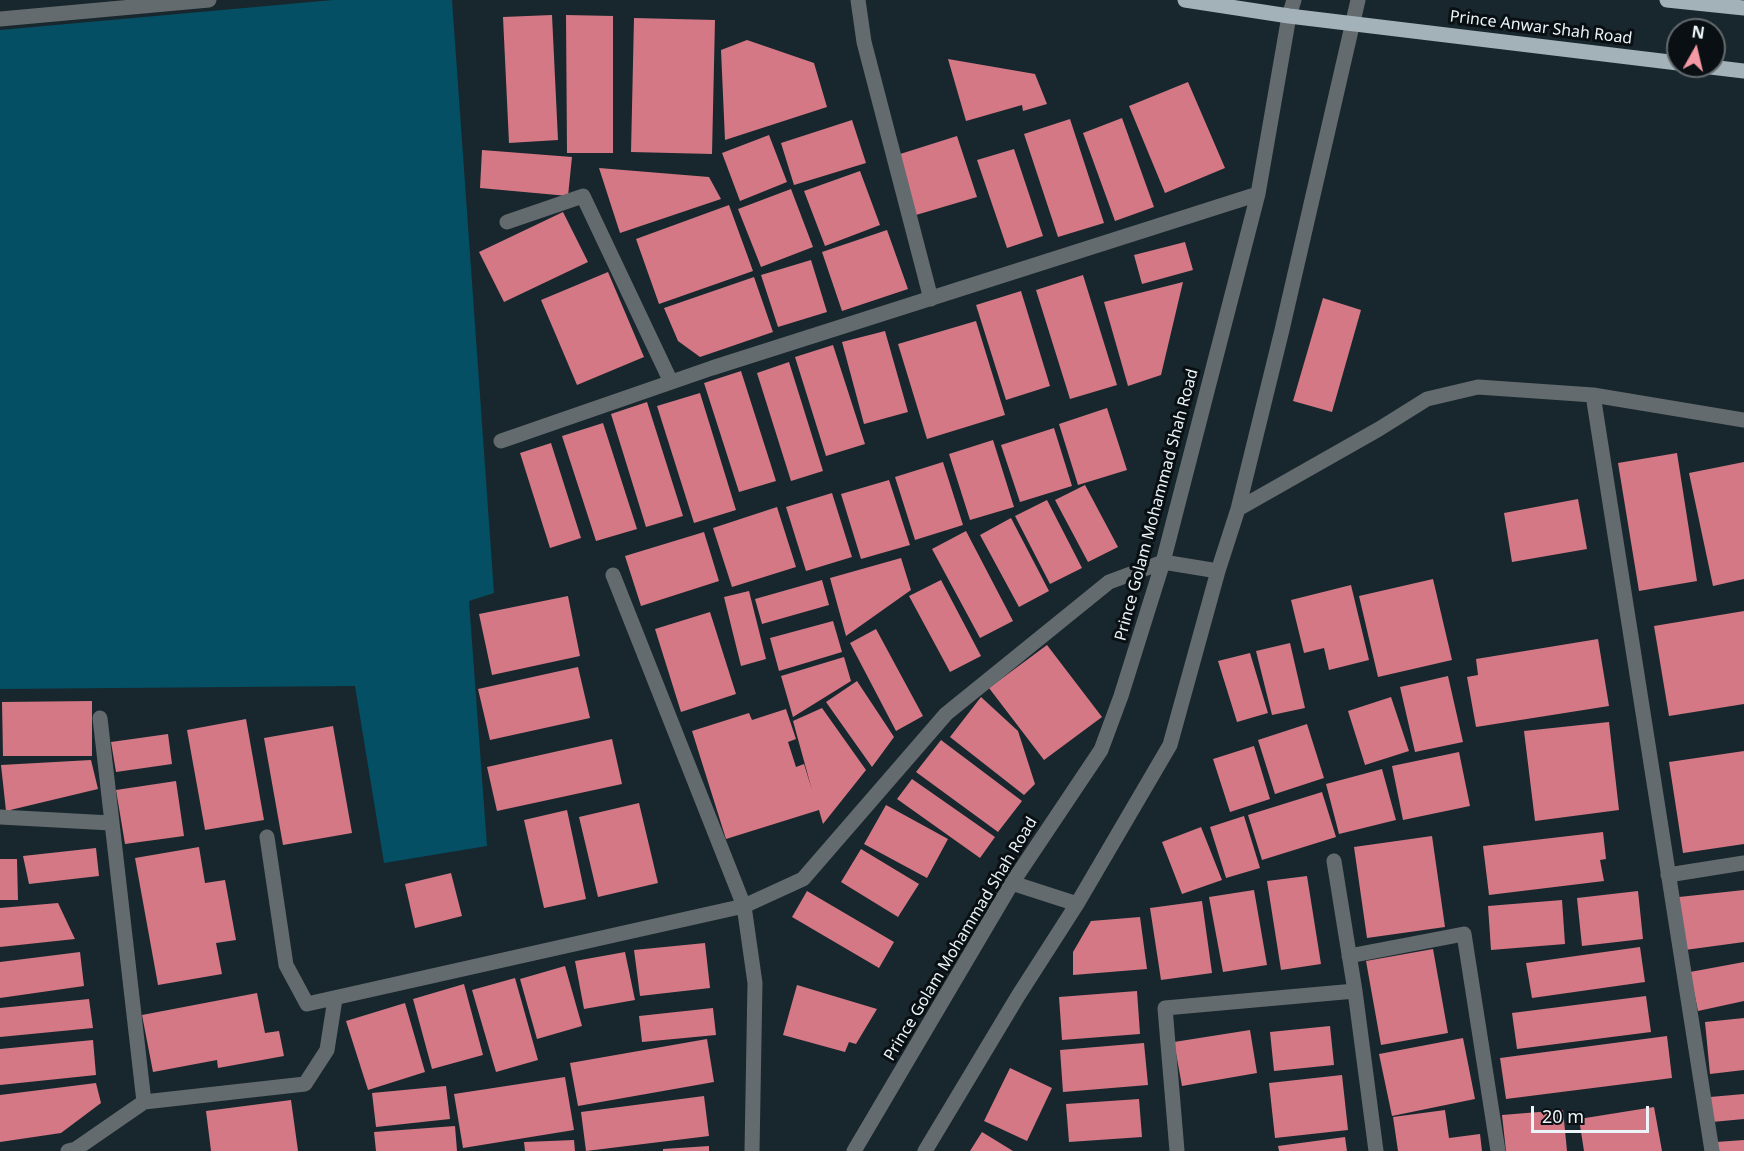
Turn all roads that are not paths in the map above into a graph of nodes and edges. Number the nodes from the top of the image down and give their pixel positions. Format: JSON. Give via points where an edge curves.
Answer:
{"nodes":[{"id":1,"x":209,"y":0,"type":"edge"},
{"id":2,"x":858,"y":0,"type":"edge"},
{"id":3,"x":1185,"y":0,"type":"edge"},
{"id":4,"x":1294,"y":0,"type":"edge"},
{"id":5,"x":1358,"y":0,"type":"edge"},
{"id":6,"x":1667,"y":0,"type":"edge"},
{"id":7,"x":1744,"y":8,"type":"edge"},
{"id":8,"x":1289,"y":16,"type":"junction"},
{"id":9,"x":0,"y":19,"type":"edge"},
{"id":10,"x":1352,"y":23,"type":"junction"},
{"id":11,"x":1666,"y":62,"type":"edge"},
{"id":12,"x":1726,"y":69,"type":"edge"},
{"id":13,"x":1744,"y":71,"type":"edge"},
{"id":14,"x":1258,"y":194,"type":"junction"},
{"id":15,"x":507,"y":222,"type":"dead end"},
{"id":16,"x":931,"y":298,"type":"junction"},
{"id":17,"x":671,"y":382,"type":"junction"},
{"id":18,"x":1593,"y":395,"type":"junction"},
{"id":19,"x":1744,"y":420,"type":"edge"},
{"id":20,"x":501,"y":441,"type":"dead end"},
{"id":21,"x":1238,"y":509,"type":"junction"},
{"id":22,"x":1163,"y":562,"type":"junction"},
{"id":23,"x":1218,"y":571,"type":"junction"},
{"id":24,"x":613,"y":575,"type":"dead end"},
{"id":25,"x":100,"y":718,"type":"dead end"},
{"id":26,"x":0,"y":817,"type":"edge"},
{"id":27,"x":111,"y":823,"type":"junction"},
{"id":28,"x":267,"y":837,"type":"dead end"},
{"id":29,"x":1334,"y":861,"type":"dead end"},
{"id":30,"x":1744,"y":863,"type":"edge"},
{"id":31,"x":1668,"y":874,"type":"junction"},
{"id":32,"x":1012,"y":883,"type":"junction"},
{"id":33,"x":1077,"y":904,"type":"junction"},
{"id":34,"x":744,"y":906,"type":"junction"},
{"id":35,"x":1349,"y":956,"type":"junction"},
{"id":36,"x":1355,"y":991,"type":"junction"},
{"id":37,"x":334,"y":999,"type":"junction"},
{"id":38,"x":144,"y":1102,"type":"junction"},
{"id":39,"x":68,"y":1151,"type":"edge"},
{"id":40,"x":752,"y":1151,"type":"edge"},
{"id":41,"x":854,"y":1151,"type":"edge"},
{"id":42,"x":925,"y":1151,"type":"edge"},
{"id":43,"x":1177,"y":1151,"type":"edge"},
{"id":44,"x":1376,"y":1151,"type":"edge"},
{"id":45,"x":1498,"y":1151,"type":"edge"},
{"id":46,"x":1712,"y":1151,"type":"edge"}],
"edges":[{"from":1,"to":9,"type":"street"},
{"from":2,"to":16,"type":"street","via":[[864,42]]},
{"from":3,"to":8,"type":"main road","name":"Prince Anwar Shah Road"},
{"from":4,"to":8,"type":"street","name":"Prince Golam Mohammad Shah Road"},
{"from":5,"to":10,"type":"street"},
{"from":6,"to":7,"type":"main road"},
{"from":8,"to":10,"type":"main road","name":"Prince Anwar Shah Road"},
{"from":8,"to":14,"type":"street","name":"Prince Golam Mohammad Shah Road"},
{"from":10,"to":11,"type":"main road","name":"Prince Anwar Shah Road"},
{"from":10,"to":21,"type":"street"},
{"from":12,"to":13,"type":"main road"},
{"from":14,"to":16,"type":"street"},
{"from":14,"to":22,"type":"street","name":"Prince Golam Mohammad Shah Road"},
{"from":15,"to":17,"type":"street","via":[[583,196]]},
{"from":16,"to":17,"type":"street"},
{"from":17,"to":20,"type":"street"},
{"from":18,"to":19,"type":"street"},
{"from":18,"to":21,"type":"street","via":[[1478,387],[1427,399]]},
{"from":18,"to":31,"type":"street"},
{"from":21,"to":23,"type":"street"},
{"from":22,"to":23,"type":"street"},
{"from":22,"to":32,"type":"street","name":"Prince Golam Mohammad Shah Road","via":[[1101,750]]},
{"from":22,"to":34,"type":"street","via":[[1110,582],[946,714],[803,879]]},
{"from":23,"to":33,"type":"street","via":[[1170,745]]},
{"from":24,"to":34,"type":"street"},
{"from":25,"to":27,"type":"street"},
{"from":26,"to":27,"type":"street"},
{"from":27,"to":38,"type":"street"},
{"from":28,"to":37,"type":"street","via":[[286,965],[307,1004]]},
{"from":29,"to":35,"type":"street"},
{"from":30,"to":31,"type":"street"},
{"from":31,"to":46,"type":"street"},
{"from":32,"to":33,"type":"street"},
{"from":32,"to":41,"type":"street","name":"Prince Golam Mohammad Shah Road"},
{"from":33,"to":42,"type":"street"},
{"from":34,"to":37,"type":"street"},
{"from":34,"to":40,"type":"street","via":[[755,983]]},
{"from":35,"to":36,"type":"street"},
{"from":35,"to":45,"type":"street","via":[[1464,934]]},
{"from":36,"to":43,"type":"street","via":[[1166,1008]]},
{"from":36,"to":44,"type":"street"},
{"from":37,"to":38,"type":"street","via":[[327,1050],[305,1084]]},
{"from":38,"to":39,"type":"street"}]}
